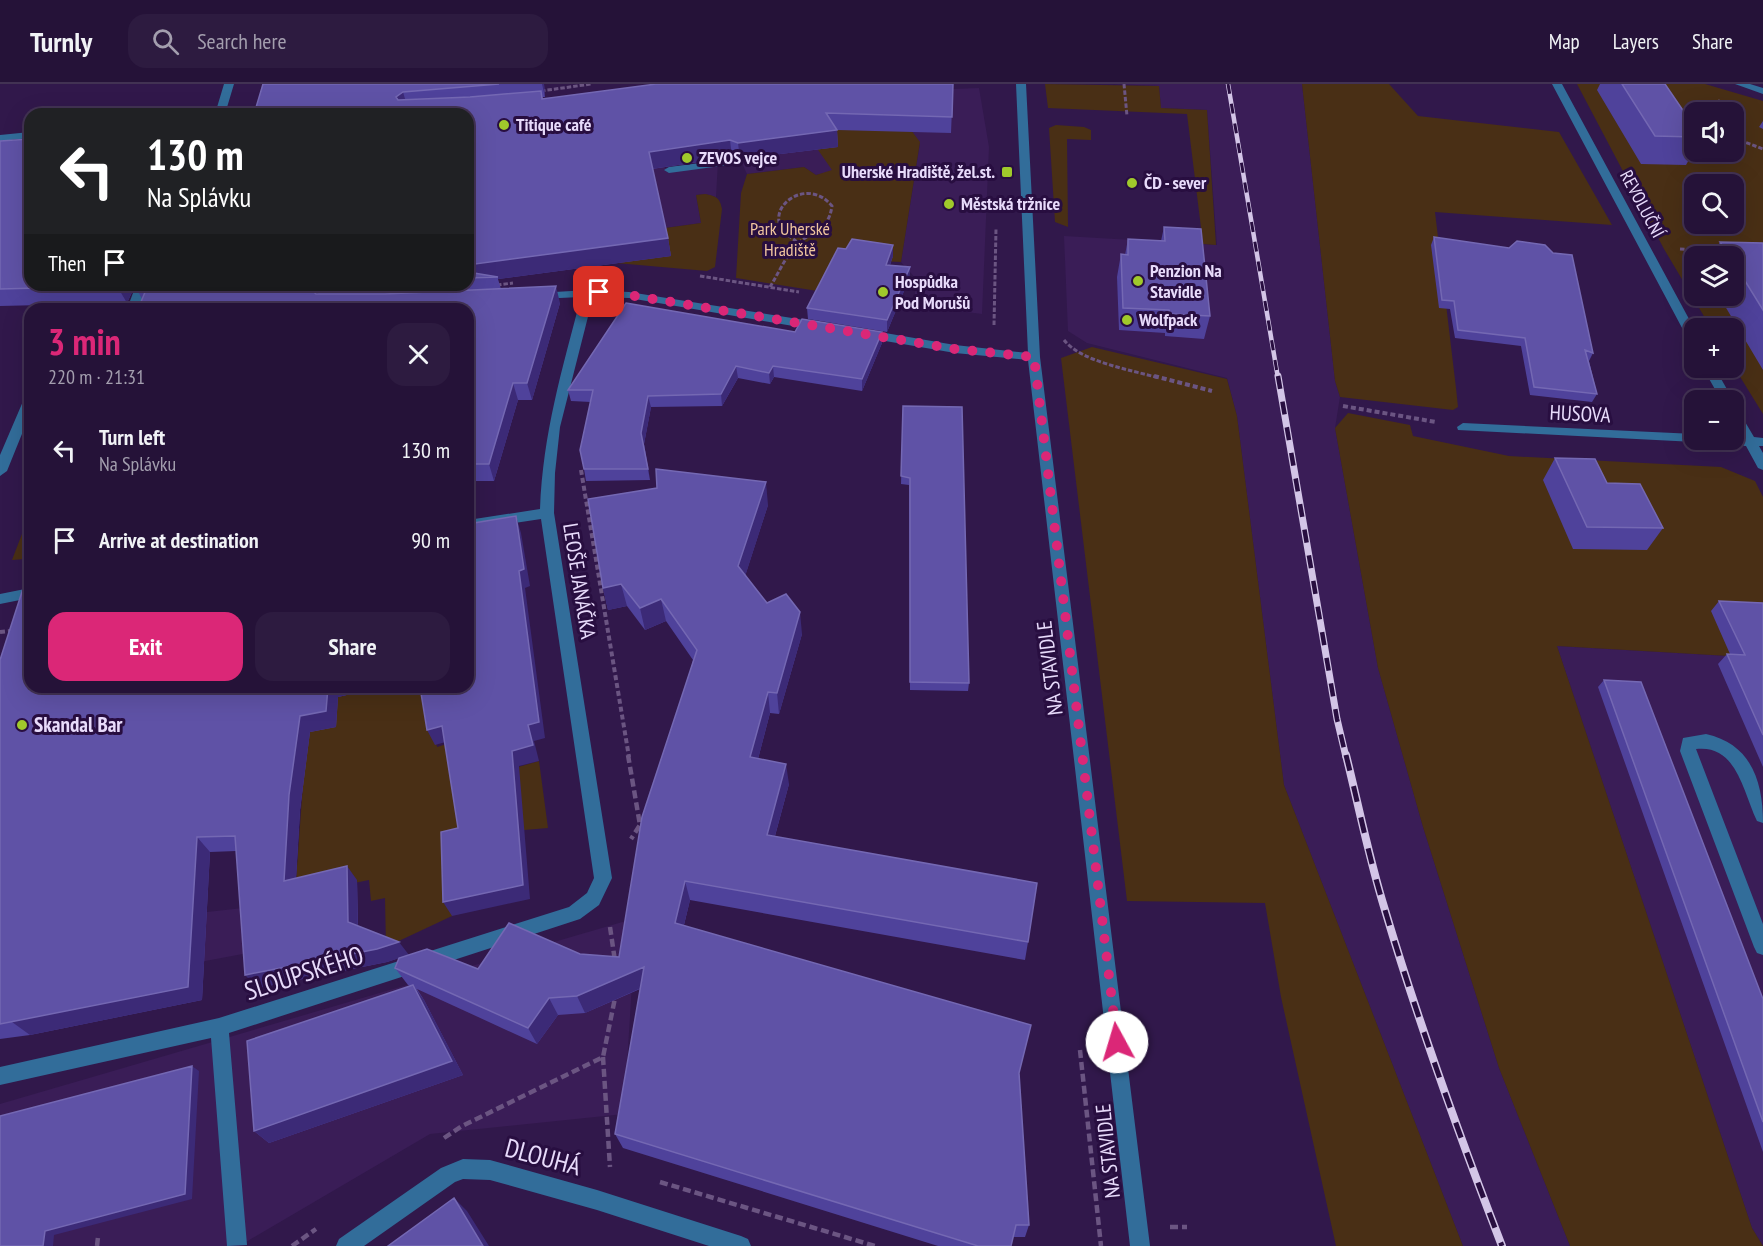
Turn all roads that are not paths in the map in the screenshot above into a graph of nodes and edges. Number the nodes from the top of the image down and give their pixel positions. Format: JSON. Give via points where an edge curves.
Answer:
{"nodes":[{"id":1,"x":229,"y":84,"type":"edge"},
{"id":2,"x":1021,"y":84,"type":"edge"},
{"id":3,"x":1557,"y":84,"type":"edge"},
{"id":4,"x":1740,"y":84,"type":"edge"},
{"id":5,"x":1763,"y":91,"type":"edge"},
{"id":6,"x":222,"y":108,"type":"edge"},
{"id":7,"x":24,"y":136,"type":"edge"},
{"id":8,"x":0,"y":138,"type":"edge"},
{"id":9,"x":732,"y":162,"type":"edge"},
{"id":10,"x":669,"y":170,"type":"edge"},
{"id":11,"x":588,"y":293,"type":"junction"},
{"id":12,"x":529,"y":296,"type":"edge"},
{"id":13,"x":1684,"y":321,"type":"edge"},
{"id":14,"x":828,"y":328,"type":"edge"},
{"id":15,"x":851,"y":332,"type":"edge"},
{"id":16,"x":1034,"y":357,"type":"junction"},
{"id":17,"x":24,"y":413,"type":"edge"},
{"id":18,"x":1744,"y":426,"type":"edge"},
{"id":19,"x":1463,"y":427,"type":"road end"},
{"id":20,"x":1684,"y":437,"type":"edge"},
{"id":21,"x":1756,"y":441,"type":"edge"},
{"id":22,"x":1763,"y":465,"type":"edge"},
{"id":23,"x":0,"y":471,"type":"edge"},
{"id":24,"x":547,"y":513,"type":"junction"},
{"id":25,"x":474,"y":524,"type":"edge"},
{"id":26,"x":24,"y":594,"type":"edge"},
{"id":27,"x":0,"y":599,"type":"edge"},
{"id":28,"x":1763,"y":816,"type":"edge"},
{"id":29,"x":603,"y":878,"type":"joint"},
{"id":30,"x":1763,"y":947,"type":"edge"},
{"id":31,"x":219,"y":1027,"type":"junction"},
{"id":32,"x":0,"y":1076,"type":"edge"},
{"id":33,"x":237,"y":1245,"type":"edge"},
{"id":34,"x":346,"y":1246,"type":"edge"},
{"id":35,"x":741,"y":1246,"type":"edge"},
{"id":36,"x":1140,"y":1246,"type":"edge"}],
"edges":[{"from":1,"to":6,"type":"street"},
{"from":2,"to":16,"type":"street","name":"NA STAVIDLE"},
{"from":3,"to":13,"type":"street","name":"REVOLUČNÍ"},
{"from":4,"to":5,"type":"street"},
{"from":7,"to":8,"type":"street"},
{"from":9,"to":10,"type":"street"},
{"from":11,"to":12,"type":"street"},
{"from":11,"to":14,"type":"street","via":[[629,295]]},
{"from":11,"to":24,"type":"street","name":"LEOŠE JANÁČKA","via":[[554,427]]},
{"from":15,"to":16,"type":"street"},
{"from":16,"to":36,"type":"street","name":"NA STAVIDLE"},
{"from":17,"to":23,"type":"street"},
{"from":18,"to":21,"type":"street"},
{"from":19,"to":20,"type":"street","name":"HUSOVA"},
{"from":21,"to":22,"type":"street"},
{"from":24,"to":25,"type":"street"},
{"from":24,"to":29,"type":"street","name":"LEOŠE JANÁČKA"},
{"from":26,"to":27,"type":"street"},
{"from":28,"to":30,"type":"street","via":[[1736,753],[1718,742],[1702,739],[1689,743],[1688,751]]},
{"from":29,"to":31,"type":"street","name":"SLOUPSKÉHO","via":[[593,899],[574,913]]},
{"from":31,"to":32,"type":"street","name":"SLOUPSKÉHO"},
{"from":31,"to":33,"type":"street"},
{"from":34,"to":35,"type":"street","name":"DLOUHÁ","via":[[448,1175],[474,1168],[597,1200]]}]}
